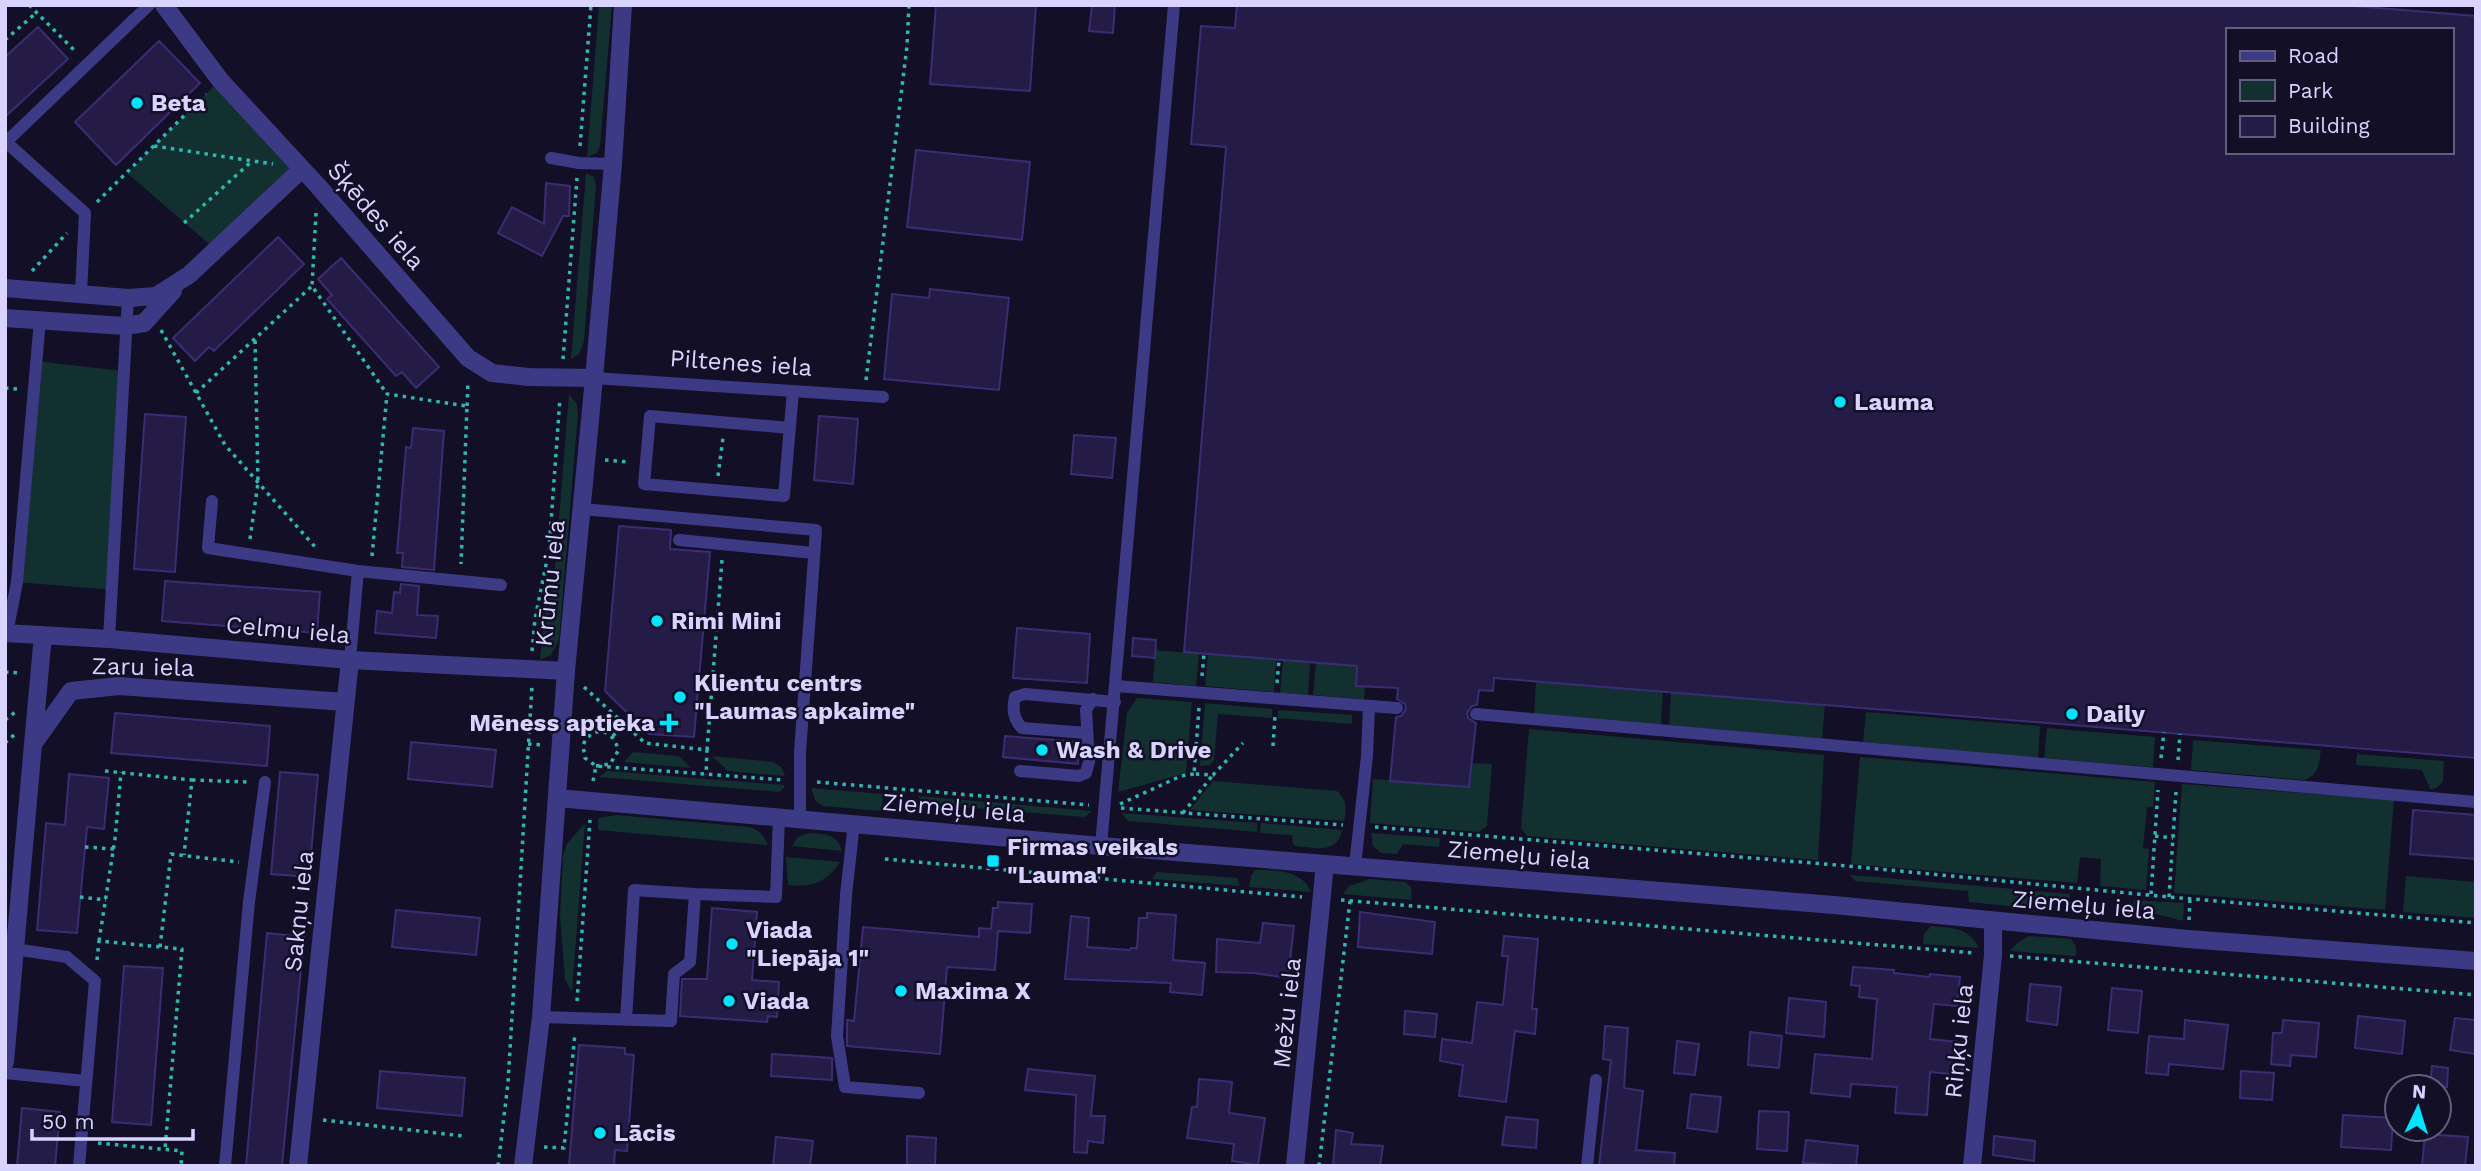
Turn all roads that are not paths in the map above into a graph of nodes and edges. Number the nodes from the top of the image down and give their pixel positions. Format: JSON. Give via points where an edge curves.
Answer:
{"nodes":[{"id":1,"x":149,"y":5,"type":"edge"},
{"id":2,"x":164,"y":5,"type":"edge"},
{"id":3,"x":623,"y":5,"type":"edge"},
{"id":4,"x":1174,"y":5,"type":"edge"},
{"id":5,"x":6,"y":143,"type":"edge"},
{"id":6,"x":551,"y":158,"type":"dead end"},
{"id":7,"x":613,"y":164,"type":"junction"},
{"id":8,"x":302,"y":169,"type":"junction"},
{"id":9,"x":189,"y":275,"type":"junction"},
{"id":10,"x":11,"y":288,"type":"edge"},
{"id":11,"x":81,"y":293,"type":"junction"},
{"id":12,"x":128,"y":298,"type":"junction"},
{"id":13,"x":5,"y":318,"type":"edge"},
{"id":14,"x":40,"y":320,"type":"junction"},
{"id":15,"x":125,"y":326,"type":"junction"},
{"id":16,"x":594,"y":378,"type":"junction"},
{"id":17,"x":793,"y":391,"type":"junction"},
{"id":18,"x":883,"y":397,"type":"dead end"},
{"id":19,"x":790,"y":428,"type":"junction"},
{"id":20,"x":212,"y":501,"type":"dead end"},
{"id":21,"x":582,"y":509,"type":"junction"},
{"id":22,"x":679,"y":540,"type":"dead end"},
{"id":23,"x":814,"y":553,"type":"junction"},
{"id":24,"x":364,"y":571,"type":"junction"},
{"id":25,"x":501,"y":585,"type":"dead end"},
{"id":26,"x":6,"y":633,"type":"edge"},
{"id":27,"x":43,"y":635,"type":"junction"},
{"id":28,"x":108,"y":639,"type":"junction"},
{"id":29,"x":350,"y":660,"type":"junction"},
{"id":30,"x":566,"y":671,"type":"junction"},
{"id":31,"x":1116,"y":686,"type":"junction"},
{"id":32,"x":1093,"y":699,"type":"junction"},
{"id":33,"x":345,"y":702,"type":"junction"},
{"id":34,"x":1115,"y":702,"type":"junction"},
{"id":35,"x":1370,"y":706,"type":"junction"},
{"id":36,"x":1397,"y":708,"type":"dead end"},
{"id":37,"x":1476,"y":714,"type":"dead end"},
{"id":38,"x":1087,"y":733,"type":"junction"},
{"id":39,"x":33,"y":744,"type":"junction"},
{"id":40,"x":1020,"y":771,"type":"dead end"},
{"id":41,"x":265,"y":782,"type":"road end"},
{"id":42,"x":557,"y":797,"type":"junction"},
{"id":43,"x":2476,"y":802,"type":"edge"},
{"id":44,"x":779,"y":816,"type":"junction"},
{"id":45,"x":800,"y":818,"type":"junction"},
{"id":46,"x":854,"y":823,"type":"junction"},
{"id":47,"x":1101,"y":846,"type":"junction"},
{"id":48,"x":1325,"y":864,"type":"junction"},
{"id":49,"x":1356,"y":866,"type":"junction"},
{"id":50,"x":695,"y":894,"type":"junction"},
{"id":51,"x":1993,"y":921,"type":"junction"},
{"id":52,"x":15,"y":949,"type":"junction"},
{"id":53,"x":2476,"y":961,"type":"edge"},
{"id":54,"x":541,"y":1017,"type":"junction"},
{"id":55,"x":626,"y":1020,"type":"junction"},
{"id":56,"x":5,"y":1062,"type":"edge"},
{"id":57,"x":5,"y":1073,"type":"edge"},
{"id":58,"x":1596,"y":1080,"type":"dead end"},
{"id":59,"x":86,"y":1081,"type":"junction"},
{"id":60,"x":919,"y":1093,"type":"dead end"},
{"id":61,"x":79,"y":1166,"type":"edge"},
{"id":62,"x":225,"y":1166,"type":"edge"},
{"id":63,"x":298,"y":1166,"type":"edge"},
{"id":64,"x":523,"y":1166,"type":"edge"},
{"id":65,"x":1295,"y":1166,"type":"edge"},
{"id":66,"x":1587,"y":1166,"type":"edge"},
{"id":67,"x":1972,"y":1166,"type":"edge"}],
"edges":[{"from":1,"to":5,"type":"lane"},
{"from":2,"to":8,"type":"street","name":"Šķēdes iela","via":[[220,80]]},
{"from":3,"to":7,"type":"street","name":"Krūmu iela"},
{"from":4,"to":31,"type":"lane"},
{"from":5,"to":11,"type":"lane","via":[[85,213]]},
{"from":6,"to":7,"type":"lane"},
{"from":7,"to":16,"type":"street","name":"Krūmu iela"},
{"from":8,"to":9,"type":"street"},
{"from":8,"to":16,"type":"street","name":"Šķēdes iela","via":[[468,358],[492,373]]},
{"from":9,"to":12,"type":"street","via":[[156,296]]},
{"from":9,"to":15,"type":"street","via":[[144,323]]},
{"from":10,"to":11,"type":"street"},
{"from":11,"to":12,"type":"street"},
{"from":12,"to":15,"type":"lane"},
{"from":13,"to":14,"type":"street"},
{"from":14,"to":15,"type":"street"},
{"from":14,"to":26,"type":"lane","via":[[17,582]]},
{"from":15,"to":28,"type":"lane"},
{"from":16,"to":17,"type":"lane","name":"Piltenes iela"},
{"from":16,"to":21,"type":"street","name":"Krūmu iela"},
{"from":17,"to":18,"type":"lane","name":"Piltenes iela"},
{"from":17,"to":19,"type":"lane"},
{"from":19,"to":19,"type":"lane","via":[[783,496],[644,484],[650,416]]},
{"from":20,"to":24,"type":"lane","via":[[208,548]]},
{"from":21,"to":23,"type":"lane","via":[[816,530]]},
{"from":21,"to":30,"type":"street","name":"Krūmu iela"},
{"from":22,"to":23,"type":"lane"},
{"from":23,"to":45,"type":"lane"},
{"from":24,"to":25,"type":"lane"},
{"from":24,"to":29,"type":"lane"},
{"from":26,"to":27,"type":"street","name":"Celmu iela"},
{"from":27,"to":28,"type":"street","name":"Celmu iela"},
{"from":27,"to":39,"type":"street"},
{"from":28,"to":29,"type":"street","name":"Celmu iela"},
{"from":29,"to":30,"type":"street","name":"Celmu iela"},
{"from":29,"to":33,"type":"street","name":"Sakņu iela"},
{"from":30,"to":42,"type":"street","name":"Krūmu iela"},
{"from":31,"to":34,"type":"lane"},
{"from":31,"to":35,"type":"lane"},
{"from":32,"to":34,"type":"lane"},
{"from":32,"to":38,"type":"lane","via":[[1086,710]]},
{"from":32,"to":38,"type":"lane","via":[[1024,694],[1015,696],[1013,706],[1016,722],[1023,728]]},
{"from":33,"to":39,"type":"street","name":"Zaru iela","via":[[119,686],[71,691]]},
{"from":33,"to":63,"type":"street","name":"Sakņu iela"},
{"from":34,"to":47,"type":"lane"},
{"from":35,"to":36,"type":"lane"},
{"from":35,"to":49,"type":"lane"},
{"from":37,"to":43,"type":"lane"},
{"from":38,"to":40,"type":"lane","via":[[1086,773]]},
{"from":39,"to":52,"type":"street"},
{"from":41,"to":62,"type":"lane"},
{"from":42,"to":44,"type":"street","name":"Ziemeļu iela"},
{"from":42,"to":54,"type":"street","name":"Krūmu iela"},
{"from":44,"to":45,"type":"street","name":"Ziemeļu iela"},
{"from":44,"to":50,"type":"lane","via":[[776,897]]},
{"from":45,"to":46,"type":"street","name":"Ziemeļu iela"},
{"from":46,"to":47,"type":"street","name":"Ziemeļu iela"},
{"from":46,"to":60,"type":"lane","via":[[837,1035],[845,1087]]},
{"from":47,"to":48,"type":"street","name":"Ziemeļu iela"},
{"from":48,"to":49,"type":"street","name":"Ziemeļu iela"},
{"from":48,"to":65,"type":"street","name":"Mežu iela"},
{"from":49,"to":51,"type":"street","name":"Ziemeļu iela"},
{"from":50,"to":55,"type":"lane","via":[[690,962],[674,974],[671,1021]]},
{"from":50,"to":55,"type":"lane","via":[[634,890]]},
{"from":51,"to":53,"type":"street","name":"Ziemeļu iela"},
{"from":51,"to":67,"type":"street","name":"Riņķu iela"},
{"from":52,"to":56,"type":"street"},
{"from":52,"to":59,"type":"lane","via":[[67,957],[95,981]]},
{"from":54,"to":55,"type":"lane"},
{"from":54,"to":64,"type":"street","name":"Krūmu iela"},
{"from":57,"to":59,"type":"lane"},
{"from":58,"to":66,"type":"lane"},
{"from":59,"to":61,"type":"lane"}]}
